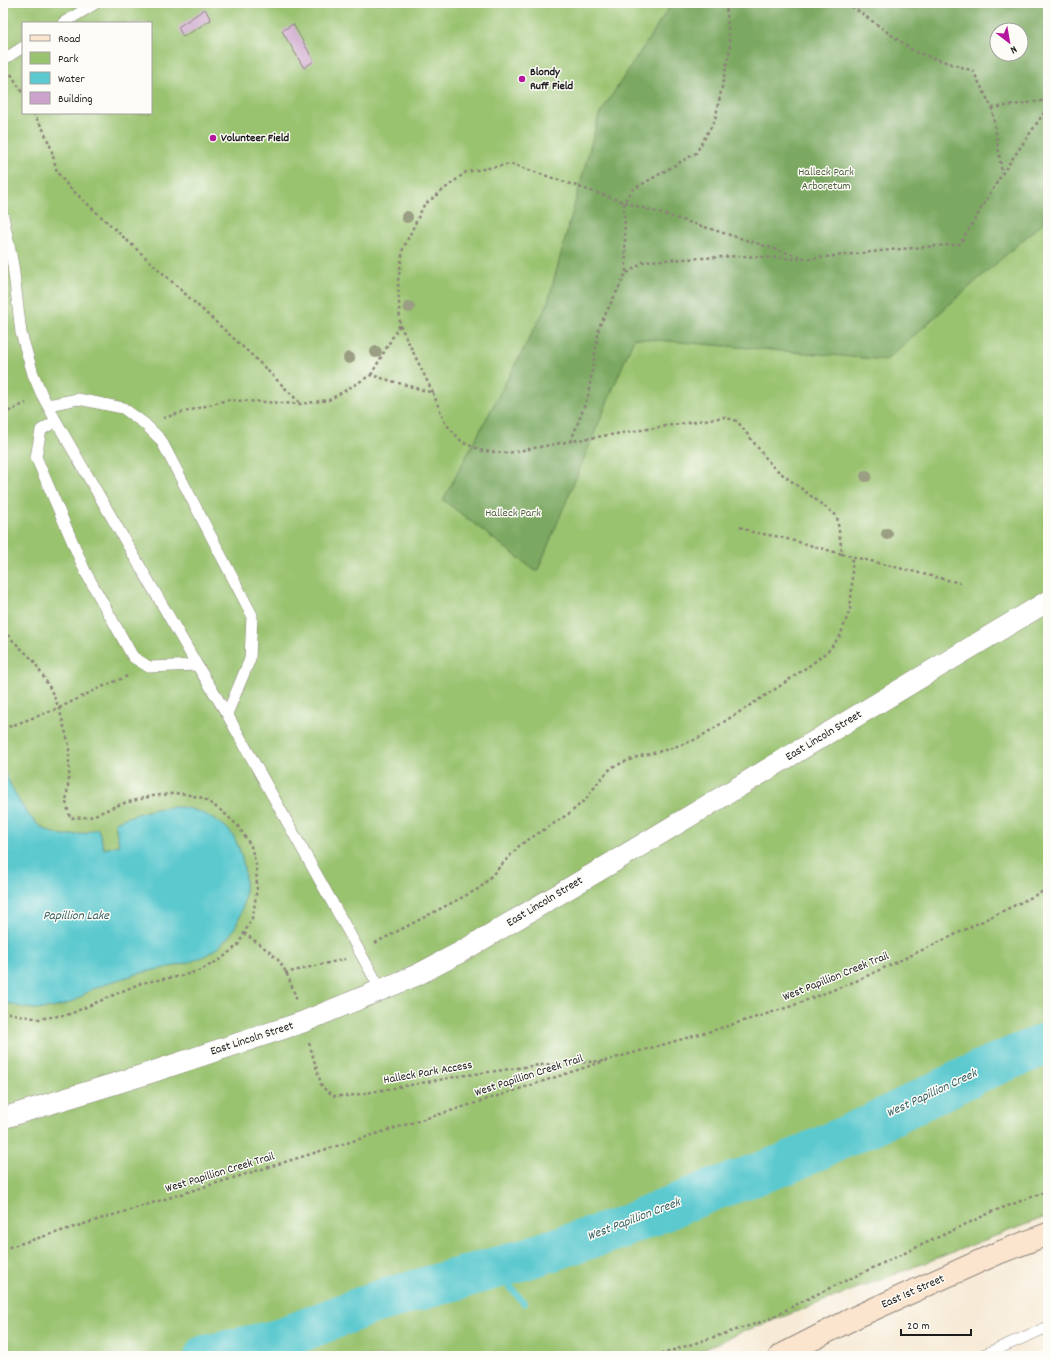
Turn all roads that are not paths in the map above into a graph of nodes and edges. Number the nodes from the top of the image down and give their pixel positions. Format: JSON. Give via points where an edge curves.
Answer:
{"nodes":[{"id":1,"x":96,"y":3,"type":"edge"},
{"id":2,"x":65,"y":22,"type":"edge"},
{"id":3,"x":22,"y":49,"type":"edge"},
{"id":4,"x":3,"y":60,"type":"edge"},
{"id":5,"x":3,"y":216,"type":"edge"},
{"id":6,"x":48,"y":405,"type":"junction"},
{"id":7,"x":56,"y":421,"type":"junction"},
{"id":8,"x":1048,"y":602,"type":"edge"},
{"id":9,"x":197,"y":665,"type":"junction"},
{"id":10,"x":227,"y":714,"type":"junction"},
{"id":11,"x":381,"y":990,"type":"junction"},
{"id":12,"x":3,"y":1118,"type":"edge"},
{"id":13,"x":1048,"y":1234,"type":"edge"},
{"id":14,"x":1048,"y":1327,"type":"edge"},
{"id":15,"x":780,"y":1356,"type":"edge"},
{"id":16,"x":981,"y":1356,"type":"edge"}],
"edges":[{"from":1,"to":2,"type":"lane"},
{"from":3,"to":4,"type":"lane"},
{"from":5,"to":6,"type":"lane","via":[[13,265],[21,333],[33,374]]},
{"from":6,"to":7,"type":"lane"},
{"from":6,"to":10,"type":"lane","via":[[78,399],[122,408],[145,424],[161,440],[252,615],[250,659]]},
{"from":7,"to":9,"type":"lane"},
{"from":7,"to":9,"type":"lane","via":[[41,430],[36,457],[85,571],[133,657],[149,667]]},
{"from":8,"to":11,"type":"street","name":"East Lincoln Street","via":[[466,949],[417,975]]},
{"from":9,"to":10,"type":"lane"},
{"from":10,"to":11,"type":"lane"},
{"from":11,"to":12,"type":"street","name":"East Lincoln Street","via":[[303,1022]]},
{"from":13,"to":15,"type":"main road","name":"East 1st Street","via":[[998,1253],[856,1317]]},
{"from":14,"to":16,"type":"lane"}]}
